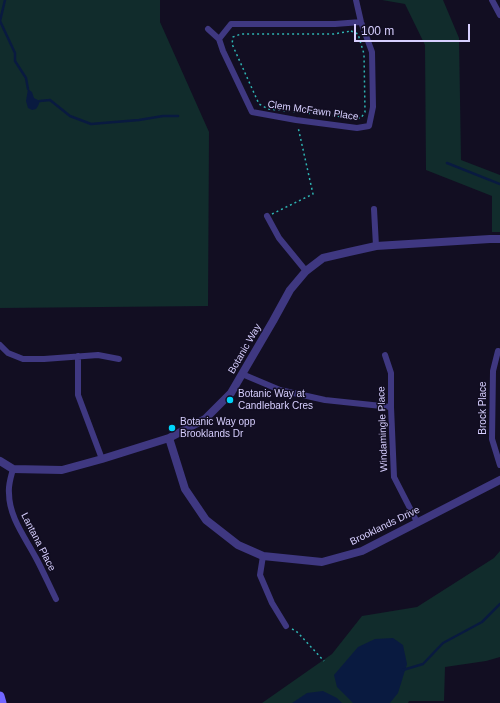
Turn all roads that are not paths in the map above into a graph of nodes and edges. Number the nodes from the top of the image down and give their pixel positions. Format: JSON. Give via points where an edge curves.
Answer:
{"nodes":[{"id":1,"x":356,"y":0,"type":"edge"},
{"id":2,"x":492,"y":0,"type":"edge"},
{"id":3,"x":500,"y":15,"type":"edge"},
{"id":4,"x":360,"y":22,"type":"junction"},
{"id":5,"x":208,"y":29,"type":"dead end"},
{"id":6,"x":219,"y":39,"type":"junction"},
{"id":7,"x":374,"y":209,"type":"dead end"},
{"id":8,"x":267,"y":216,"type":"road end"},
{"id":9,"x":500,"y":239,"type":"edge"},
{"id":10,"x":376,"y":246,"type":"junction"},
{"id":11,"x":306,"y":271,"type":"junction"},
{"id":12,"x":0,"y":345,"type":"edge"},
{"id":13,"x":498,"y":350,"type":"dead end"},
{"id":14,"x":385,"y":355,"type":"dead end"},
{"id":15,"x":78,"y":356,"type":"junction"},
{"id":16,"x":119,"y":359,"type":"dead end"},
{"id":17,"x":242,"y":374,"type":"junction"},
{"id":18,"x":391,"y":407,"type":"junction"},
{"id":19,"x":169,"y":438,"type":"junction"},
{"id":20,"x":102,"y":459,"type":"junction"},
{"id":21,"x":0,"y":461,"type":"edge"},
{"id":22,"x":500,"y":465,"type":"edge"},
{"id":23,"x":13,"y":469,"type":"junction"},
{"id":24,"x":500,"y":480,"type":"edge"},
{"id":25,"x":417,"y":522,"type":"junction"},
{"id":26,"x":263,"y":556,"type":"junction"},
{"id":27,"x":56,"y":599,"type":"dead end"},
{"id":28,"x":286,"y":626,"type":"dead end"},
{"id":29,"x":0,"y":696,"type":"edge"},
{"id":30,"x":2,"y":703,"type":"edge"}],
"edges":[{"from":1,"to":4,"type":"street","name":"Clem McFawn Place"},
{"from":2,"to":3,"type":"street"},
{"from":4,"to":6,"type":"street","via":[[231,24]]},
{"from":4,"to":6,"type":"street","name":"Clem McFawn Place","via":[[372,52],[373,107],[369,126],[357,128],[252,112]]},
{"from":5,"to":6,"type":"street","name":"Clem McFawn Place"},
{"from":7,"to":10,"type":"street"},
{"from":8,"to":11,"type":"street","via":[[279,238]]},
{"from":9,"to":10,"type":"street","name":"Botanic Way"},
{"from":10,"to":11,"type":"street","name":"Botanic Way","via":[[323,258]]},
{"from":11,"to":17,"type":"street","name":"Botanic Way","via":[[290,290]]},
{"from":12,"to":15,"type":"street","via":[[8,353],[23,359]]},
{"from":13,"to":22,"type":"street","name":"Brock Place","via":[[493,371],[492,439]]},
{"from":14,"to":18,"type":"street","name":"Windamingle Place","via":[[391,373]]},
{"from":15,"to":16,"type":"street","via":[[98,355]]},
{"from":15,"to":20,"type":"street","via":[[78,395]]},
{"from":17,"to":18,"type":"street","via":[[280,390],[325,400]]},
{"from":17,"to":19,"type":"street","name":"Botanic Way","via":[[230,393],[205,419]]},
{"from":18,"to":25,"type":"street","name":"Windamingle Place","via":[[394,477]]},
{"from":19,"to":20,"type":"street","name":"Botanic Way"},
{"from":19,"to":26,"type":"street","name":"Brooklands Drive","via":[[185,489],[206,520],[238,545]]},
{"from":20,"to":23,"type":"street","name":"Botanic Way","via":[[62,470]]},
{"from":21,"to":23,"type":"street"},
{"from":23,"to":27,"type":"street","name":"Lantana Place","via":[[9,493],[15,521]]},
{"from":24,"to":25,"type":"street","name":"Brooklands Drive"},
{"from":25,"to":26,"type":"street","name":"Brooklands Drive","via":[[362,551],[322,562]]},
{"from":26,"to":28,"type":"street","via":[[260,575],[272,603]]},
{"from":29,"to":30,"type":"main road"}]}
